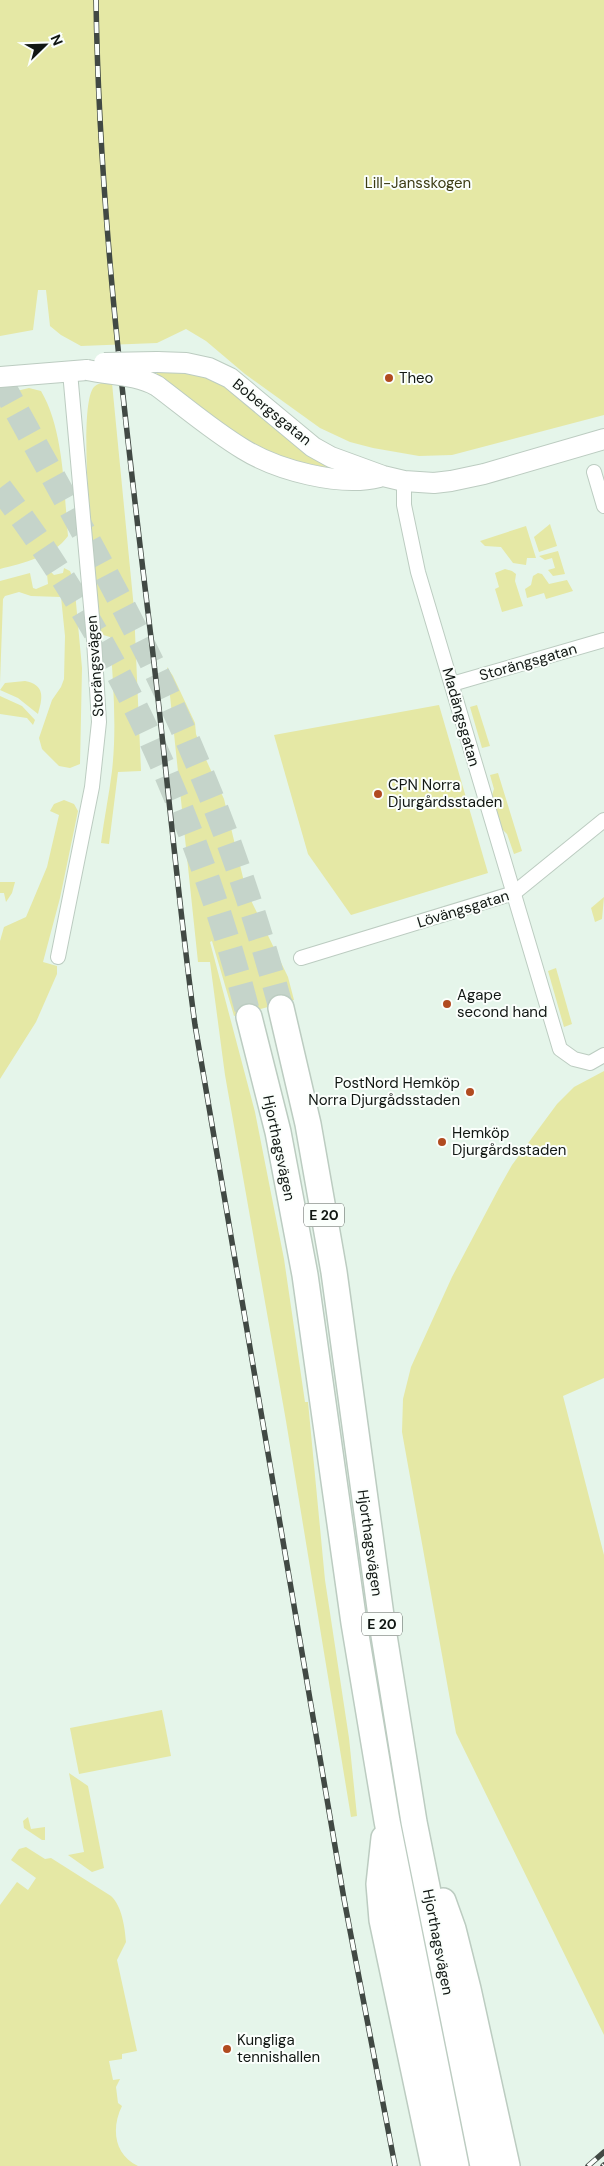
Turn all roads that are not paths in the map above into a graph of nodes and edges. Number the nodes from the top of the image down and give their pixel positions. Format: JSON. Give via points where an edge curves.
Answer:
{"nodes":[{"id":1,"x":78,"y":371,"type":"junction"},
{"id":2,"x":0,"y":376,"type":"edge"},
{"id":3,"x":604,"y":439,"type":"edge"},
{"id":4,"x":594,"y":472,"type":"dead end"},
{"id":5,"x":383,"y":476,"type":"junction"},
{"id":6,"x":404,"y":481,"type":"junction"},
{"id":7,"x":604,"y":506,"type":"edge"},
{"id":8,"x":604,"y":640,"type":"edge"},
{"id":9,"x":452,"y":684,"type":"junction"},
{"id":10,"x":604,"y":820,"type":"edge"},
{"id":11,"x":514,"y":893,"type":"junction"},
{"id":12,"x":58,"y":957,"type":"dead end"},
{"id":13,"x":301,"y":958,"type":"dead end"},
{"id":14,"x":281,"y":1008,"type":"tunnel mouth"},
{"id":15,"x":249,"y":1017,"type":"tunnel mouth"},
{"id":16,"x":604,"y":1055,"type":"edge"},
{"id":17,"x":387,"y":1821,"type":"junction"},
{"id":18,"x":414,"y":1822,"type":"junction"},
{"id":19,"x":434,"y":2166,"type":"edge"},
{"id":20,"x":456,"y":2166,"type":"edge"},
{"id":21,"x":483,"y":2166,"type":"edge"},
{"id":22,"x":507,"y":2166,"type":"edge"}],
"edges":[{"from":1,"to":2,"type":"street"},
{"from":1,"to":5,"type":"street","name":"Bobergsgatan","bridge":true,"via":[[132,376],[157,386],[244,450],[276,464],[329,478],[365,480]]},
{"from":1,"to":5,"type":"street","name":"Bobergsgatan","bridge":true,"via":[[105,363],[186,363],[209,368],[230,378],[313,447]]},
{"from":1,"to":12,"type":"street","name":"Storängsvägen","via":[[99,722],[92,787]]},
{"from":3,"to":6,"type":"street","name":"Bobergsgatan","via":[[468,477],[434,483]]},
{"from":4,"to":7,"type":"street"},
{"from":5,"to":6,"type":"street","name":"Bobergsgatan"},
{"from":6,"to":9,"type":"street","name":"Madängsgatan","via":[[404,505],[418,572]]},
{"from":8,"to":9,"type":"street","name":"Storängsgatan"},
{"from":9,"to":11,"type":"street","name":"Madängsgatan"},
{"from":10,"to":11,"type":"street","name":"Lövängsgatan"},
{"from":11,"to":13,"type":"street","name":"Lövängsgatan"},
{"from":11,"to":16,"type":"street","name":"Madängsgatan","via":[[560,1049],[574,1059],[590,1063]]},
{"from":14,"to":18,"type":"highway","name":"Hjorthagsvägen","number":"E 20","via":[[308,1124],[334,1272],[382,1623]]},
{"from":15,"to":17,"type":"highway","name":"Hjorthagsvägen","number":"E 20","via":[[278,1132],[305,1275],[354,1623]]},
{"from":17,"to":19,"type":"highway","via":[[378,1884],[382,1920]]},
{"from":17,"to":20,"type":"highway","name":"Hjorthagsvägen","number":"E 20"},
{"from":18,"to":21,"type":"highway","name":"Hjorthagsvägen","number":"E 20"},
{"from":18,"to":22,"type":"highway","via":[[453,1929]]}]}
